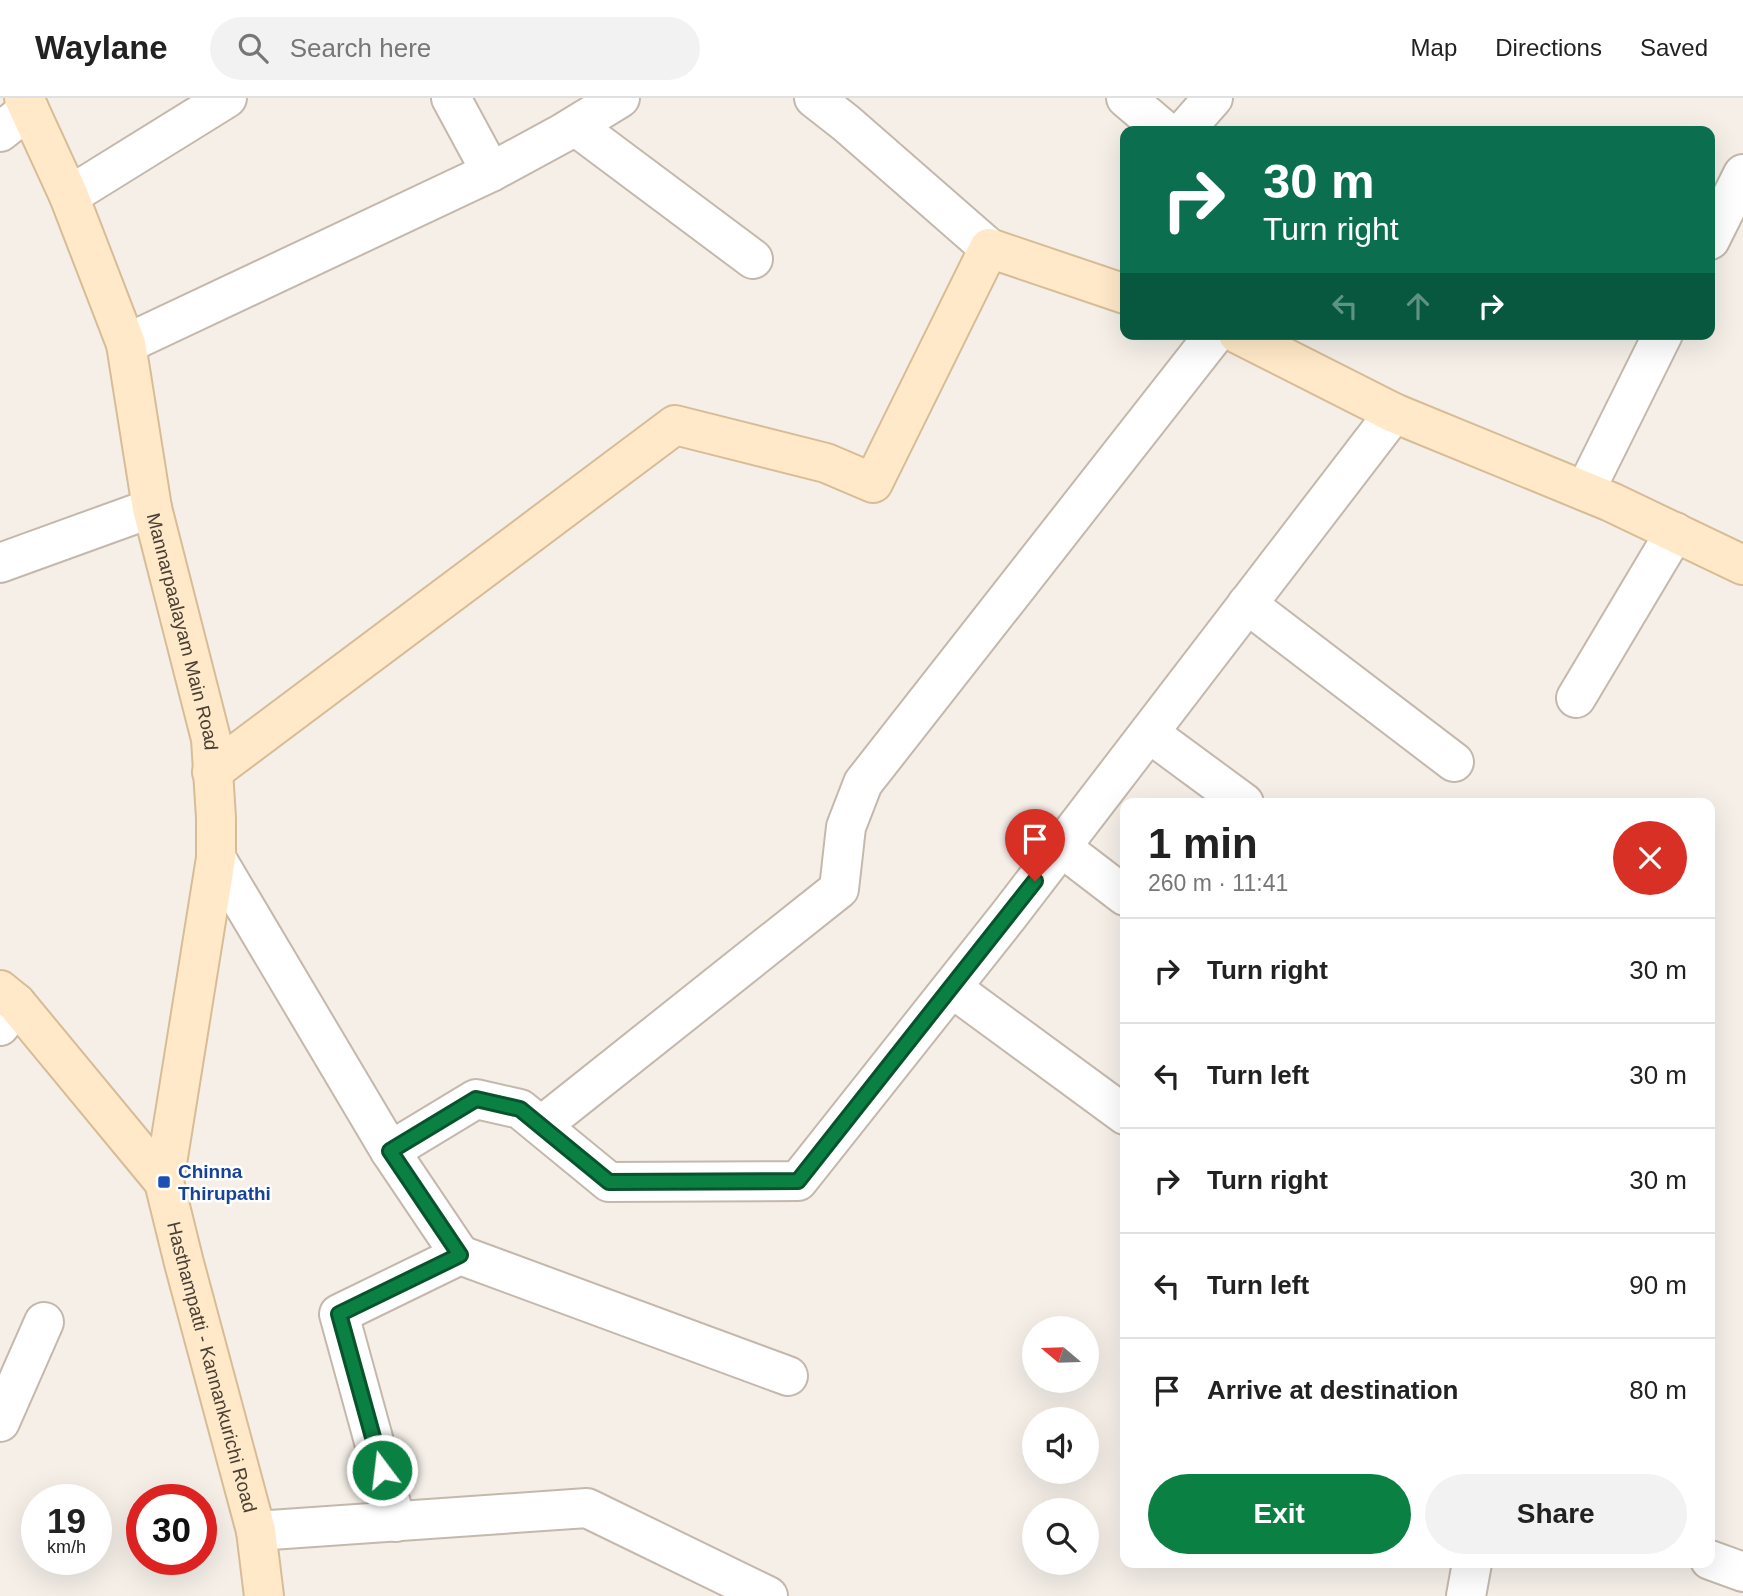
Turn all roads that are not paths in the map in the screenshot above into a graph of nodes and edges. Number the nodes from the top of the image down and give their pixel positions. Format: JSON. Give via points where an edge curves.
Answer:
{"nodes":[{"id":1,"x":227,"y":98,"type":"edge"},
{"id":2,"x":451,"y":98,"type":"edge"},
{"id":3,"x":620,"y":98,"type":"edge"},
{"id":4,"x":814,"y":98,"type":"edge"},
{"id":5,"x":1126,"y":98,"type":"edge"},
{"id":6,"x":1213,"y":98,"type":"edge"},
{"id":7,"x":27,"y":104,"type":"edge"},
{"id":8,"x":575,"y":126,"type":"junction"},
{"id":9,"x":1159,"y":126,"type":"edge"},
{"id":10,"x":1189,"y":126,"type":"edge"},
{"id":11,"x":0,"y":132,"type":"edge"},
{"id":12,"x":491,"y":172,"type":"junction"},
{"id":13,"x":1743,"y":174,"type":"edge"},
{"id":14,"x":69,"y":196,"type":"junction"},
{"id":15,"x":1715,"y":230,"type":"edge"},
{"id":16,"x":989,"y":248,"type":"junction"},
{"id":17,"x":753,"y":259,"type":"dead end"},
{"id":18,"x":1120,"y":291,"type":"edge"},
{"id":19,"x":1210,"y":340,"type":"edge"},
{"id":20,"x":1250,"y":340,"type":"edge"},
{"id":21,"x":1660,"y":340,"type":"edge"},
{"id":22,"x":126,"y":344,"type":"junction"},
{"id":23,"x":1394,"y":412,"type":"junction"},
{"id":24,"x":1585,"y":491,"type":"junction"},
{"id":25,"x":152,"y":508,"type":"junction"},
{"id":26,"x":1675,"y":532,"type":"junction"},
{"id":27,"x":0,"y":563,"type":"edge"},
{"id":28,"x":1743,"y":565,"type":"edge"},
{"id":29,"x":1247,"y":604,"type":"junction"},
{"id":30,"x":1576,"y":698,"type":"dead end"},
{"id":31,"x":1149,"y":733,"type":"junction"},
{"id":32,"x":1454,"y":762,"type":"dead end"},
{"id":33,"x":212,"y":772,"type":"junction"},
{"id":34,"x":1237,"y":798,"type":"edge"},
{"id":35,"x":1062,"y":847,"type":"junction"},
{"id":36,"x":216,"y":858,"type":"junction"},
{"id":37,"x":1120,"y":892,"type":"edge"},
{"id":38,"x":952,"y":988,"type":"junction"},
{"id":39,"x":5,"y":1006,"type":"edge"},
{"id":40,"x":1120,"y":1111,"type":"edge"},
{"id":41,"x":541,"y":1126,"type":"junction"},
{"id":42,"x":390,"y":1151,"type":"junction"},
{"id":43,"x":164,"y":1182,"type":"junction"},
{"id":44,"x":460,"y":1255,"type":"junction"},
{"id":45,"x":44,"y":1322,"type":"dead end"},
{"id":46,"x":788,"y":1376,"type":"dead end"},
{"id":47,"x":0,"y":1422,"type":"edge"},
{"id":48,"x":396,"y":1522,"type":"junction"},
{"id":49,"x":256,"y":1531,"type":"junction"},
{"id":50,"x":1715,"y":1562,"type":"edge"},
{"id":51,"x":1471,"y":1568,"type":"edge"},
{"id":52,"x":1743,"y":1572,"type":"edge"},
{"id":53,"x":264,"y":1596,"type":"edge"},
{"id":54,"x":768,"y":1596,"type":"edge"},
{"id":55,"x":1466,"y":1596,"type":"edge"}],
"edges":[{"from":1,"to":14,"type":"street"},
{"from":2,"to":12,"type":"street"},
{"from":3,"to":8,"type":"street"},
{"from":4,"to":16,"type":"street"},
{"from":5,"to":9,"type":"street"},
{"from":6,"to":10,"type":"street"},
{"from":7,"to":11,"type":"street"},
{"from":7,"to":14,"type":"street","name":"Mannarpaalayam Main Road"},
{"from":8,"to":12,"type":"street"},
{"from":8,"to":17,"type":"street"},
{"from":12,"to":22,"type":"street"},
{"from":13,"to":15,"type":"street"},
{"from":14,"to":22,"type":"street","name":"Mannarpaalayam Main Road"},
{"from":16,"to":18,"type":"street"},
{"from":16,"to":33,"type":"street","via":[[873,483],[825,464],[675,425]]},
{"from":19,"to":41,"type":"street","via":[[863,783],[846,827],[839,890]]},
{"from":20,"to":23,"type":"street"},
{"from":21,"to":24,"type":"street"},
{"from":22,"to":25,"type":"street","name":"Mannarpaalayam Main Road"},
{"from":23,"to":24,"type":"street"},
{"from":23,"to":29,"type":"street"},
{"from":24,"to":26,"type":"street"},
{"from":25,"to":27,"type":"street"},
{"from":25,"to":33,"type":"street","name":"Mannarpaalayam Main Road","via":[[211,739]]},
{"from":26,"to":28,"type":"street"},
{"from":26,"to":30,"type":"street"},
{"from":29,"to":31,"type":"street"},
{"from":29,"to":32,"type":"street"},
{"from":31,"to":34,"type":"street"},
{"from":31,"to":35,"type":"street"},
{"from":33,"to":36,"type":"street","name":"Mannarpaalayam Main Road"},
{"from":35,"to":37,"type":"street"},
{"from":35,"to":38,"type":"street"},
{"from":36,"to":42,"type":"street"},
{"from":36,"to":43,"type":"street","name":"Mannarpaalayam Main Road"},
{"from":38,"to":40,"type":"street"},
{"from":38,"to":41,"type":"street","via":[[798,1181],[609,1182]]},
{"from":39,"to":43,"type":"street","name":"Hasthampatti - Kannankurichi Road"},
{"from":41,"to":42,"type":"street","via":[[520,1109],[476,1099]]},
{"from":42,"to":44,"type":"street"},
{"from":43,"to":49,"type":"street","name":"Hasthampatti - Kannankurichi Road"},
{"from":44,"to":46,"type":"street"},
{"from":44,"to":48,"type":"street","via":[[339,1314]]},
{"from":45,"to":47,"type":"street"},
{"from":48,"to":49,"type":"street"},
{"from":48,"to":54,"type":"street","via":[[587,1508]]},
{"from":49,"to":53,"type":"street","name":"Hasthampatti - Kannankurichi Road"},
{"from":50,"to":52,"type":"street"},
{"from":51,"to":55,"type":"street"}]}
